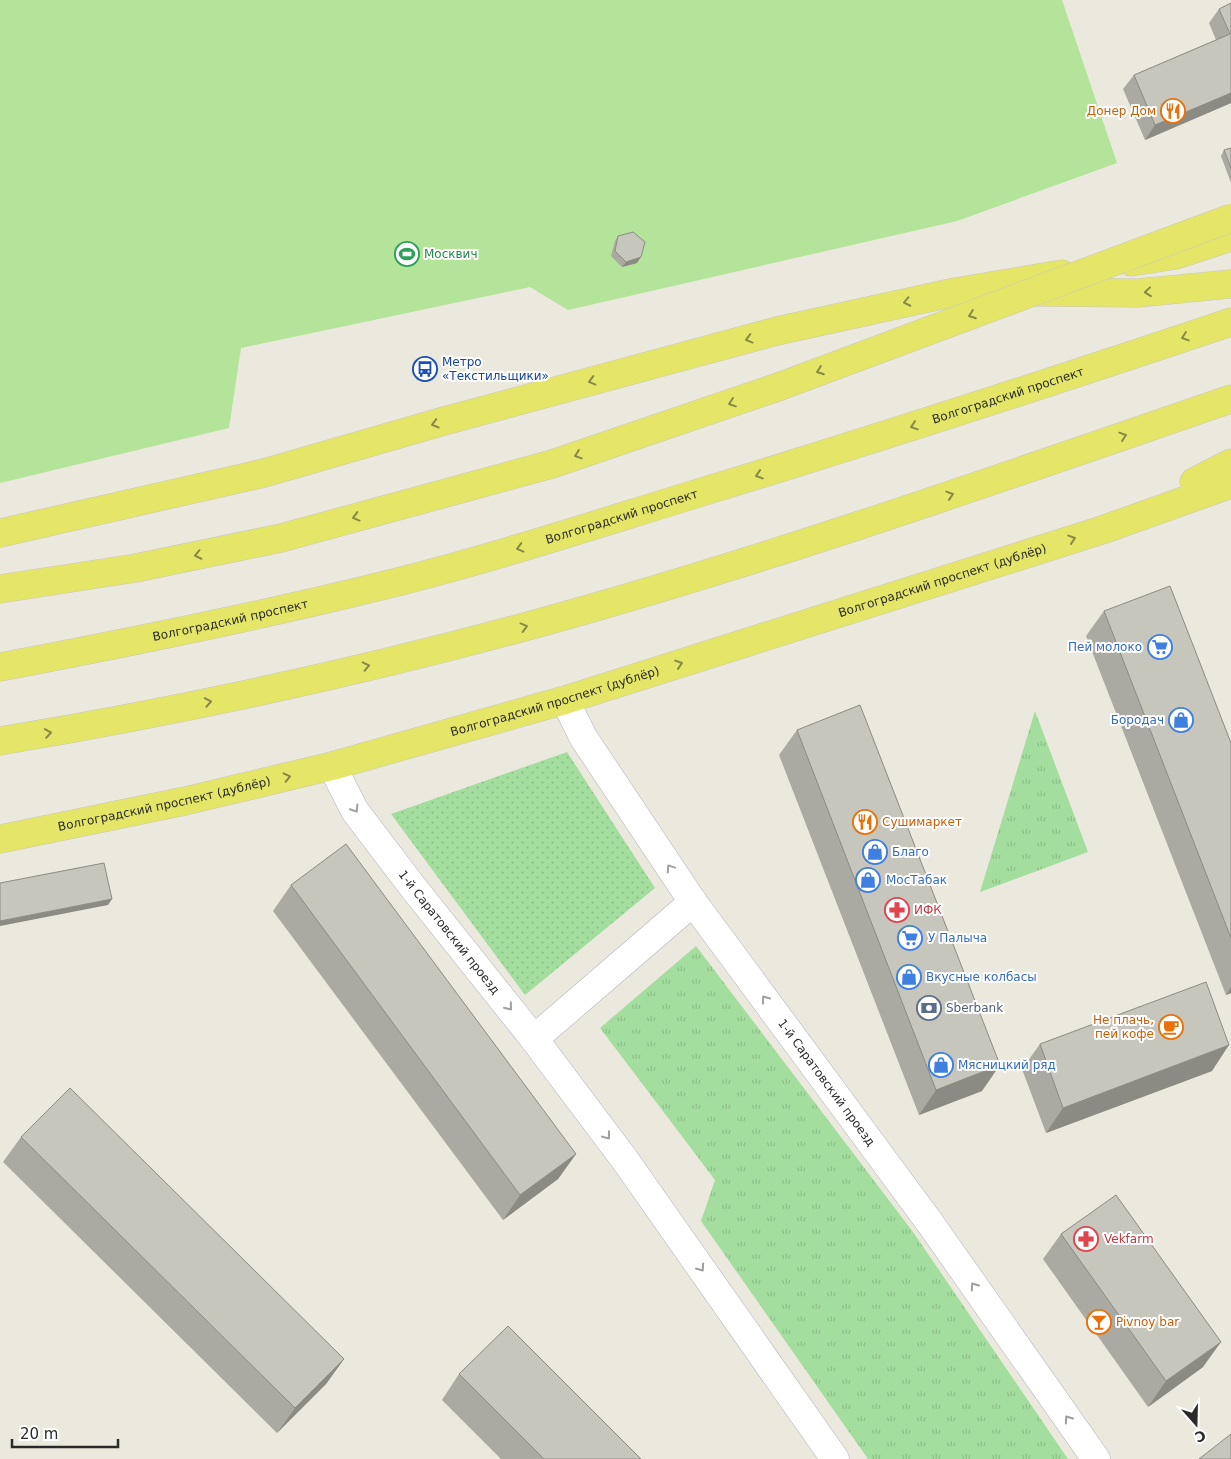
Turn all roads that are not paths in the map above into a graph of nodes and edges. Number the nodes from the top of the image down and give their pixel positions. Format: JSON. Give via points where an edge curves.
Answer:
{"nodes":[{"id":1,"x":1231,"y":218,"type":"edge"},
{"id":2,"x":1231,"y":237,"type":"edge"},
{"id":3,"x":1231,"y":284,"type":"edge"},
{"id":4,"x":955,"y":292,"type":"junction"},
{"id":5,"x":1231,"y":322,"type":"edge"},
{"id":6,"x":1231,"y":399,"type":"edge"},
{"id":7,"x":1231,"y":463,"type":"edge"},
{"id":8,"x":1231,"y":484,"type":"edge"},
{"id":9,"x":1102,"y":530,"type":"junction"},
{"id":10,"x":0,"y":533,"type":"edge"},
{"id":11,"x":136,"y":568,"type":"junction"},
{"id":12,"x":0,"y":589,"type":"edge"},
{"id":13,"x":0,"y":606,"type":"edge"},
{"id":14,"x":0,"y":667,"type":"edge"},
{"id":15,"x":565,"y":700,"type":"junction"},
{"id":16,"x":0,"y":741,"type":"edge"},
{"id":17,"x":332,"y":766,"type":"junction"},
{"id":18,"x":0,"y":838,"type":"edge"},
{"id":19,"x":693,"y":902,"type":"junction"},
{"id":20,"x":534,"y":1038,"type":"junction"},
{"id":21,"x":835,"y":1459,"type":"edge"},
{"id":22,"x":1096,"y":1459,"type":"edge"}],
"edges":[{"from":1,"to":11,"type":"main road","one_way":true,"bridge":true,"via":[[778,387],[552,464],[281,538]]},
{"from":2,"to":4,"type":"main road","via":[[1176,255]]},
{"from":3,"to":4,"type":"main road","one_way":true,"via":[[1138,293]]},
{"from":4,"to":10,"type":"main road","one_way":true,"via":[[777,331],[264,473]]},
{"from":5,"to":14,"type":"main road","name":"Волгоградский проспект","one_way":true,"via":[[1042,385],[531,545],[281,610]]},
{"from":16,"to":6,"type":"main road","one_way":true,"via":[[272,688],[570,615],[775,553]]},
{"from":7,"to":9,"type":"main road","name":"Волгоградский проспект (дублёр)"},
{"from":8,"to":9,"type":"main road","name":"Волгоградский проспект (дублёр)"},
{"from":15,"to":9,"type":"main road","name":"Волгоградский проспект (дублёр)","one_way":true},
{"from":11,"to":12,"type":"main road"},
{"from":11,"to":13,"type":"main road"},
{"from":15,"to":17,"type":"main road","name":"Волгоградский проспект (дублёр)"},
{"from":19,"to":15,"type":"street","name":"1-й Саратовский проезд","one_way":true,"via":[[583,737]]},
{"from":18,"to":17,"type":"main road","name":"Волгоградский проспект (дублёр)","one_way":true,"via":[[185,801]]},
{"from":17,"to":20,"type":"street","name":"1-й Саратовский проезд","one_way":true,"via":[[361,818]]},
{"from":19,"to":20,"type":"street"},
{"from":22,"to":19,"type":"street","name":"1-й Саратовский проезд","one_way":true,"via":[[930,1223]]},
{"from":20,"to":21,"type":"street","name":"1-й Саратовский проезд","one_way":true,"via":[[625,1160]]}]}
